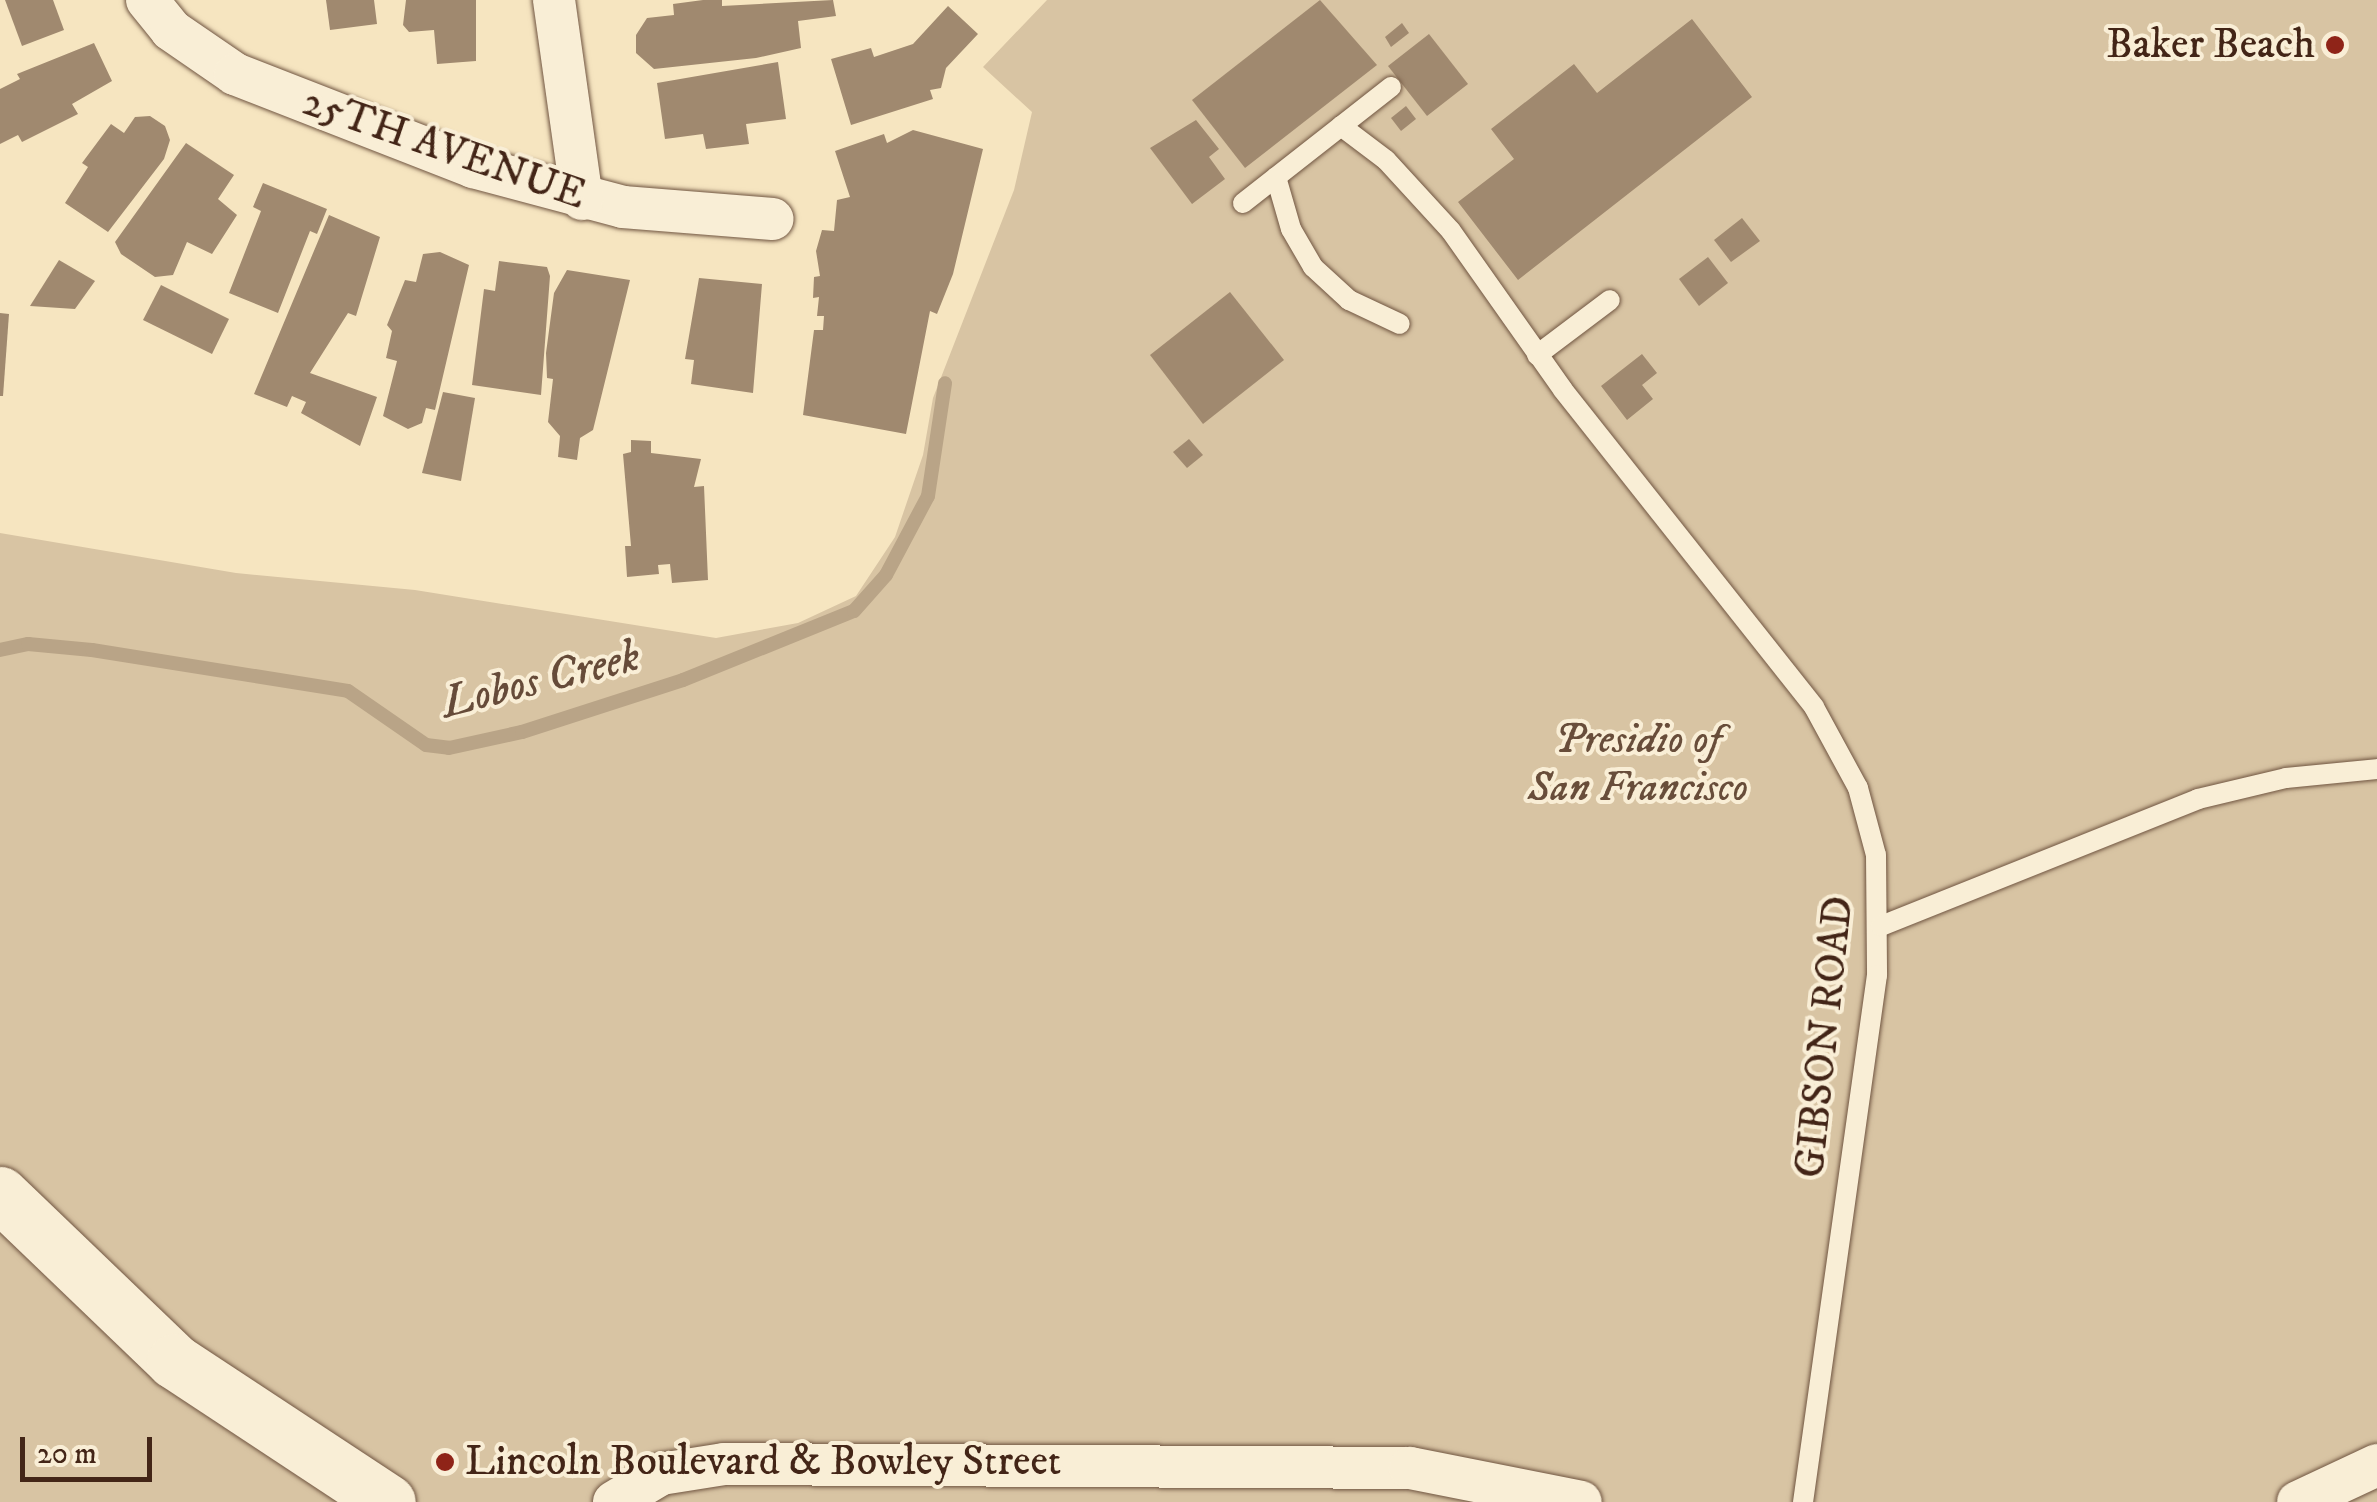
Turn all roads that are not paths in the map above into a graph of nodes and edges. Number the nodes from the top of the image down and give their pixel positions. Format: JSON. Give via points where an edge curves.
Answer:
{"nodes":[{"id":1,"x":147,"y":0,"type":"edge"},
{"id":2,"x":554,"y":0,"type":"edge"},
{"id":3,"x":1391,"y":87,"type":"dead end"},
{"id":4,"x":1342,"y":126,"type":"junction"},
{"id":5,"x":1276,"y":177,"type":"junction"},
{"id":6,"x":582,"y":199,"type":"junction"},
{"id":7,"x":1243,"y":203,"type":"dead end"},
{"id":8,"x":773,"y":219,"type":"dead end"},
{"id":9,"x":1610,"y":300,"type":"dead end"},
{"id":10,"x":1400,"y":324,"type":"dead end"},
{"id":11,"x":1537,"y":355,"type":"junction"},
{"id":12,"x":2377,"y":770,"type":"edge"},
{"id":13,"x":1881,"y":926,"type":"junction"},
{"id":14,"x":0,"y":1194,"type":"edge"},
{"id":15,"x":2377,"y":1465,"type":"edge"},
{"id":16,"x":388,"y":1502,"type":"edge"},
{"id":17,"x":614,"y":1502,"type":"edge"},
{"id":18,"x":1581,"y":1502,"type":"edge"},
{"id":19,"x":1803,"y":1502,"type":"edge"},
{"id":20,"x":2298,"y":1502,"type":"edge"}],
"edges":[{"from":1,"to":6,"type":"street","name":"25TH AVENUE","via":[[171,30],[235,74],[473,167]]},
{"from":2,"to":6,"type":"street"},
{"from":3,"to":4,"type":"lane"},
{"from":4,"to":5,"type":"lane"},
{"from":4,"to":11,"type":"lane","name":"GIBSON ROAD","via":[[1430,204]]},
{"from":5,"to":7,"type":"lane"},
{"from":5,"to":10,"type":"lane","via":[[1291,229],[1313,267],[1348,300]]},
{"from":6,"to":8,"type":"street","name":"25TH AVENUE"},
{"from":9,"to":11,"type":"lane"},
{"from":11,"to":13,"type":"lane","name":"GIBSON ROAD","via":[[1814,707],[1858,788],[1876,854]]},
{"from":12,"to":13,"type":"lane","via":[[2286,778],[2198,800]]},
{"from":13,"to":19,"type":"lane","name":"GIBSON ROAD"},
{"from":14,"to":16,"type":"main road","via":[[174,1361],[257,1422]]},
{"from":15,"to":20,"type":"street"},
{"from":17,"to":18,"type":"street","via":[[644,1480],[700,1466],[1126,1464],[1410,1468]]}]}
